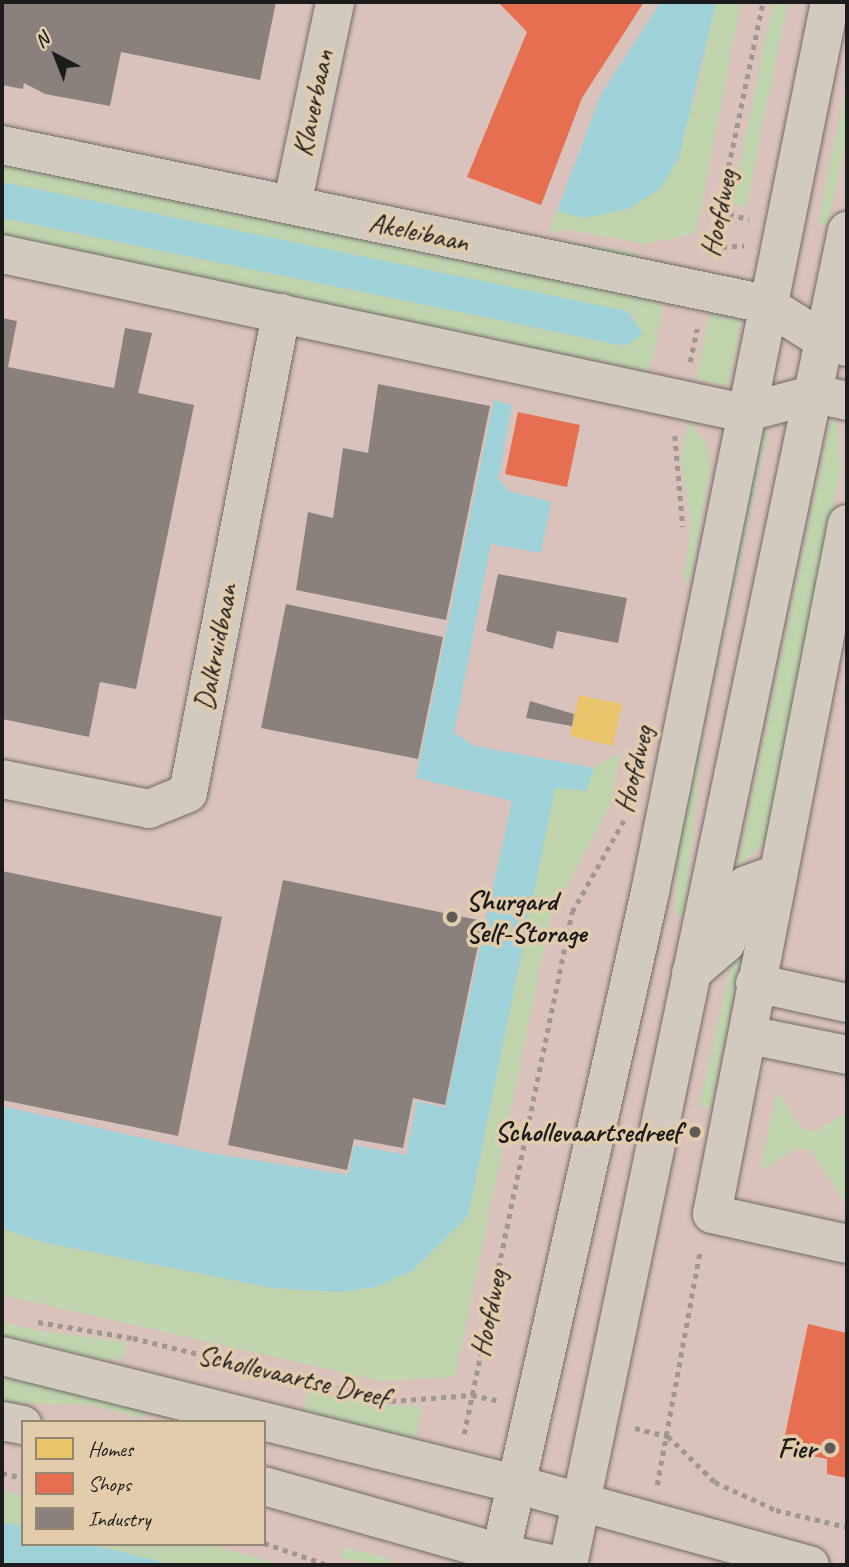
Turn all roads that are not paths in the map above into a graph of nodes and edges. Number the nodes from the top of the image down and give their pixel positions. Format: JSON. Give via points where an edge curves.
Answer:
{"nodes":[{"id":1,"x":335,"y":2,"type":"edge"},
{"id":2,"x":830,"y":2,"type":"edge"},
{"id":3,"x":2,"y":145,"type":"edge"},
{"id":4,"x":292,"y":205,"type":"junction"},
{"id":5,"x":847,"y":231,"type":"edge"},
{"id":6,"x":2,"y":254,"type":"edge"},
{"id":7,"x":766,"y":304,"type":"junction"},
{"id":8,"x":281,"y":313,"type":"junction"},
{"id":9,"x":837,"y":345,"type":"edge"},
{"id":10,"x":831,"y":398,"type":"edge"},
{"id":11,"x":744,"y":413,"type":"junction"},
{"id":12,"x":847,"y":524,"type":"edge"},
{"id":13,"x":2,"y":779,"type":"edge"},
{"id":14,"x":774,"y":875,"type":"junction"},
{"id":15,"x":691,"y":973,"type":"junction"},
{"id":16,"x":755,"y":983,"type":"junction"},
{"id":17,"x":847,"y":1003,"type":"edge"},
{"id":18,"x":749,"y":1035,"type":"junction"},
{"id":19,"x":847,"y":1055,"type":"edge"},
{"id":20,"x":847,"y":1244,"type":"edge"},
{"id":21,"x":2,"y":1356,"type":"edge"},
{"id":22,"x":262,"y":1420,"type":"edge"},
{"id":23,"x":2,"y":1421,"type":"edge"},
{"id":24,"x":266,"y":1421,"type":"edge"},
{"id":25,"x":21,"y":1425,"type":"edge"},
{"id":26,"x":515,"y":1485,"type":"junction"},
{"id":27,"x":266,"y":1487,"type":"edge"},
{"id":28,"x":582,"y":1501,"type":"junction"},
{"id":29,"x":499,"y":1559,"type":"edge"},
{"id":30,"x":555,"y":1565,"type":"edge"},
{"id":31,"x":568,"y":1565,"type":"edge"},
{"id":32,"x":810,"y":1565,"type":"edge"}],
"edges":[{"from":1,"to":4,"type":"street","name":"Klaverbaan"},
{"from":2,"to":7,"type":"street","name":"Hoofdweg"},
{"from":3,"to":4,"type":"street","name":"Akeleibaan"},
{"from":4,"to":7,"type":"street","name":"Akeleibaan"},
{"from":5,"to":9,"type":"street"},
{"from":6,"to":8,"type":"street"},
{"from":7,"to":9,"type":"street","name":"Akeleibaan"},
{"from":7,"to":11,"type":"street","name":"Hoofdweg"},
{"from":8,"to":11,"type":"street"},
{"from":8,"to":13,"type":"street","name":"Dalkruidbaan","via":[[188,793],[149,809]]},
{"from":9,"to":10,"type":"street"},
{"from":10,"to":11,"type":"street"},
{"from":10,"to":15,"type":"street"},
{"from":11,"to":26,"type":"street","name":"Hoofdweg","via":[[650,892]]},
{"from":12,"to":14,"type":"street"},
{"from":14,"to":15,"type":"street","via":[[746,885],[726,943]]},
{"from":14,"to":16,"type":"street"},
{"from":15,"to":28,"type":"street"},
{"from":16,"to":17,"type":"street"},
{"from":16,"to":18,"type":"street"},
{"from":18,"to":19,"type":"street"},
{"from":18,"to":20,"type":"street","via":[[712,1214]]},
{"from":21,"to":22,"type":"street","name":"Schollevaartse Dreef"},
{"from":23,"to":25,"type":"street"},
{"from":24,"to":26,"type":"street","name":"Schollevaartse Dreef"},
{"from":26,"to":28,"type":"street","name":"Schollevaartse Dreef"},
{"from":26,"to":29,"type":"street","name":"Hoofdweg"},
{"from":27,"to":29,"type":"street"},
{"from":28,"to":31,"type":"street"},
{"from":28,"to":32,"type":"street","name":"Schollevaartse Dreef"},
{"from":29,"to":30,"type":"street"}]}
